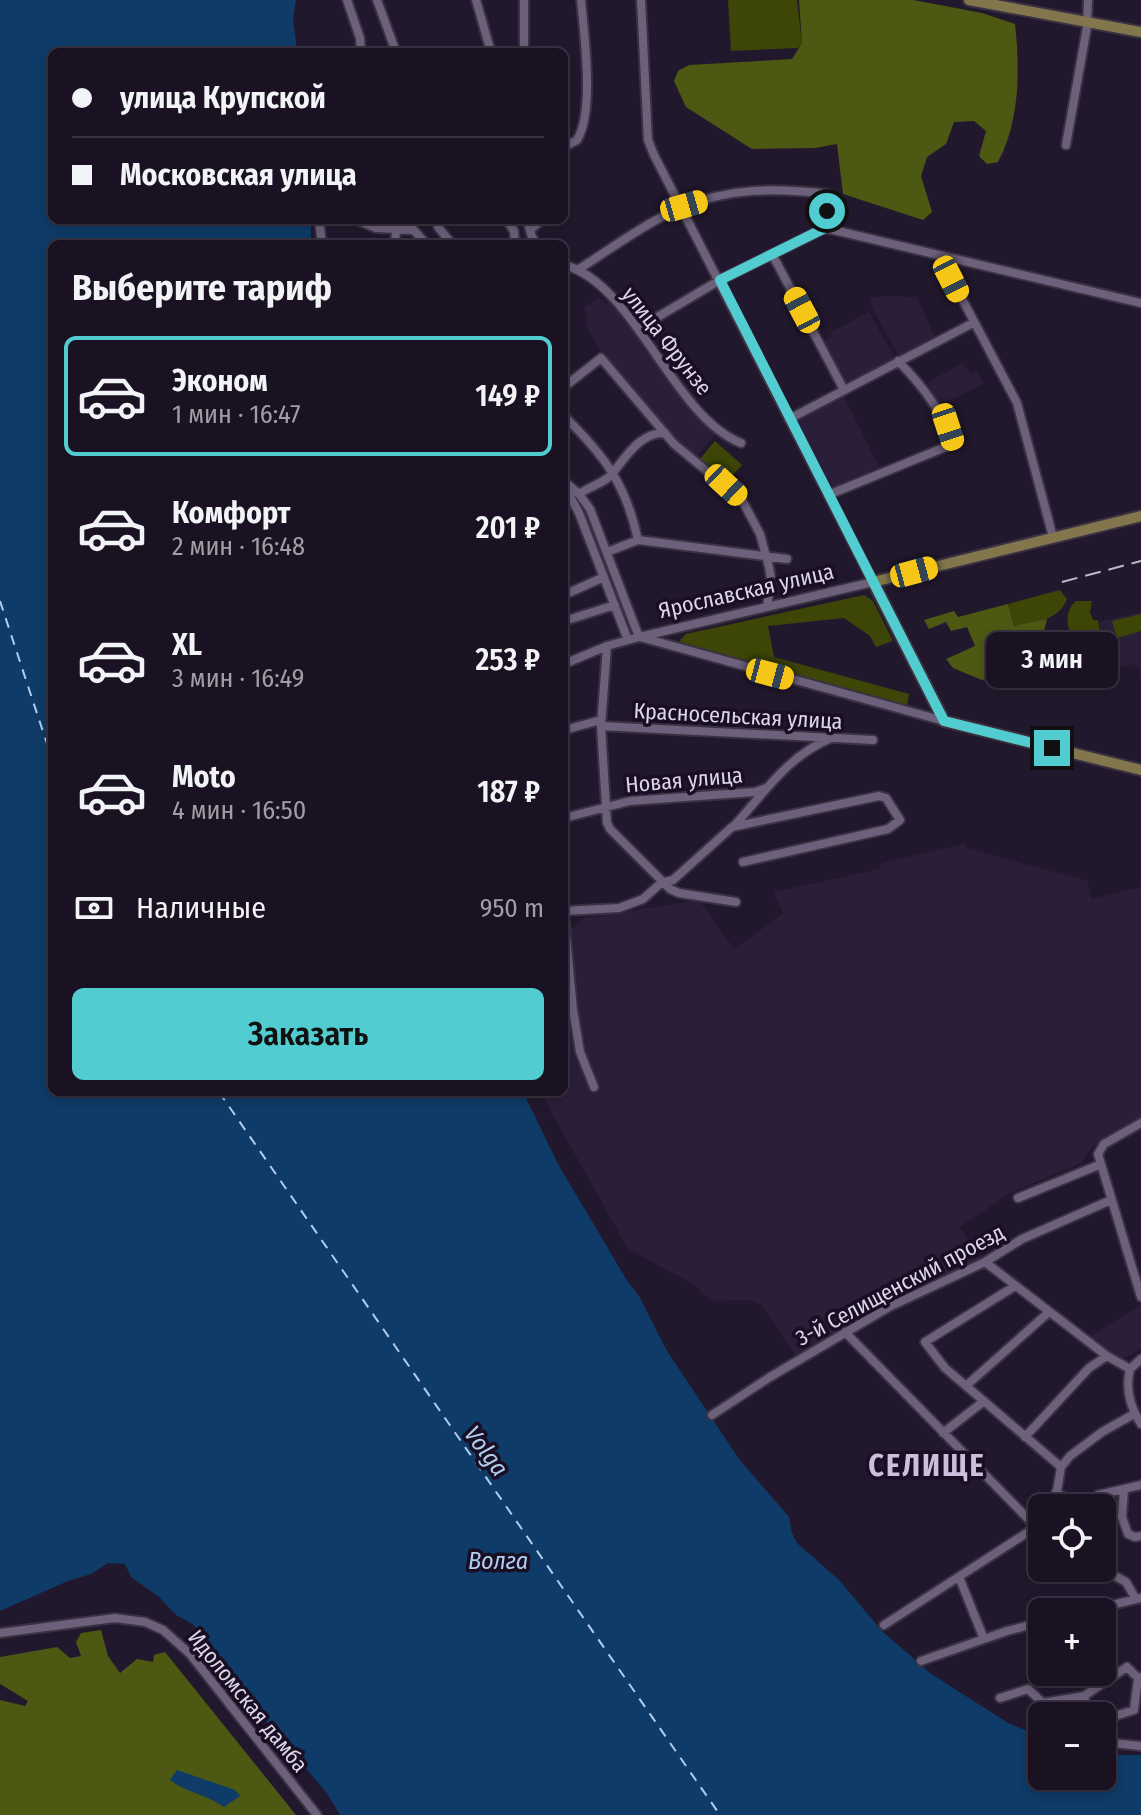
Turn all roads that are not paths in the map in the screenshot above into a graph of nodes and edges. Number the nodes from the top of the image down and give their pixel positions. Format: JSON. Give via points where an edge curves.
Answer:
{"nodes":[{"id":1,"x":347,"y":0,"type":"edge"},
{"id":2,"x":377,"y":0,"type":"edge"},
{"id":3,"x":476,"y":0,"type":"edge"},
{"id":4,"x":524,"y":0,"type":"edge"},
{"id":5,"x":581,"y":0,"type":"edge"},
{"id":6,"x":641,"y":0,"type":"edge"},
{"id":7,"x":969,"y":0,"type":"edge"},
{"id":8,"x":1088,"y":0,"type":"edge"},
{"id":9,"x":1088,"y":21,"type":"junction"},
{"id":10,"x":1141,"y":32,"type":"edge"},
{"id":11,"x":361,"y":48,"type":"edge"},
{"id":12,"x":395,"y":48,"type":"edge"},
{"id":13,"x":490,"y":48,"type":"edge"},
{"id":14,"x":524,"y":48,"type":"edge"},
{"id":15,"x":568,"y":145,"type":"edge"},
{"id":16,"x":1066,"y":145,"type":"dead end"},
{"id":17,"x":681,"y":208,"type":"junction"},
{"id":18,"x":366,"y":224,"type":"edge"},
{"id":19,"x":408,"y":224,"type":"edge"},
{"id":20,"x":825,"y":228,"type":"junction"},
{"id":21,"x":396,"y":230,"type":"junction"},
{"id":22,"x":413,"y":230,"type":"junction"},
{"id":23,"x":395,"y":240,"type":"edge"},
{"id":24,"x":422,"y":240,"type":"edge"},
{"id":25,"x":772,"y":254,"type":"junction"},
{"id":26,"x":940,"y":257,"type":"junction"},
{"id":27,"x":568,"y":266,"type":"edge"},
{"id":28,"x":579,"y":269,"type":"junction"},
{"id":29,"x":720,"y":280,"type":"junction"},
{"id":30,"x":1141,"y":303,"type":"edge"},
{"id":31,"x":973,"y":323,"type":"junction"},
{"id":32,"x":639,"y":328,"type":"junction"},
{"id":33,"x":898,"y":361,"type":"junction"},
{"id":34,"x":568,"y":384,"type":"edge"},
{"id":35,"x":844,"y":390,"type":"junction"},
{"id":36,"x":789,"y":419,"type":"junction"},
{"id":37,"x":568,"y":420,"type":"edge"},
{"id":38,"x":665,"y":433,"type":"junction"},
{"id":39,"x":741,"y":443,"type":"dead end"},
{"id":40,"x":613,"y":471,"type":"junction"},
{"id":41,"x":568,"y":488,"type":"edge"},
{"id":42,"x":828,"y":495,"type":"junction"},
{"id":43,"x":576,"y":497,"type":"junction"},
{"id":44,"x":568,"y":503,"type":"edge"},
{"id":45,"x":1141,"y":516,"type":"edge"},
{"id":46,"x":1053,"y":537,"type":"junction"},
{"id":47,"x":638,"y":540,"type":"junction"},
{"id":48,"x":607,"y":552,"type":"junction"},
{"id":49,"x":766,"y":556,"type":"junction"},
{"id":50,"x":787,"y":559,"type":"dead end"},
{"id":51,"x":604,"y":577,"type":"junction"},
{"id":52,"x":873,"y":582,"type":"junction"},
{"id":53,"x":568,"y":593,"type":"edge"},
{"id":54,"x":615,"y":605,"type":"junction"},
{"id":55,"x":767,"y":607,"type":"junction"},
{"id":56,"x":568,"y":620,"type":"edge"},
{"id":57,"x":680,"y":627,"type":"junction"},
{"id":58,"x":639,"y":637,"type":"junction"},
{"id":59,"x":628,"y":640,"type":"junction"},
{"id":60,"x":607,"y":646,"type":"junction"},
{"id":61,"x":679,"y":650,"type":"junction"},
{"id":62,"x":568,"y":662,"type":"edge"},
{"id":63,"x":944,"y":721,"type":"junction"},
{"id":64,"x":601,"y":723,"type":"junction"},
{"id":65,"x":568,"y":729,"type":"edge"},
{"id":66,"x":830,"y":739,"type":"junction"},
{"id":67,"x":873,"y":740,"type":"dead end"},
{"id":68,"x":1141,"y":770,"type":"edge"},
{"id":69,"x":766,"y":788,"type":"junction"},
{"id":70,"x":605,"y":808,"type":"junction"},
{"id":71,"x":568,"y":817,"type":"edge"},
{"id":72,"x":732,"y":827,"type":"junction"},
{"id":73,"x":743,"y":862,"type":"dead end"},
{"id":74,"x":661,"y":883,"type":"junction"},
{"id":75,"x":736,"y":902,"type":"dead end"},
{"id":76,"x":568,"y":912,"type":"edge"},
{"id":77,"x":568,"y":956,"type":"edge"},
{"id":78,"x":594,"y":1087,"type":"dead end"},
{"id":79,"x":1141,"y":1123,"type":"edge"},
{"id":80,"x":1099,"y":1165,"type":"junction"},
{"id":81,"x":1018,"y":1198,"type":"dead end"},
{"id":82,"x":1111,"y":1200,"type":"junction"},
{"id":83,"x":985,"y":1262,"type":"junction"},
{"id":84,"x":1015,"y":1286,"type":"junction"},
{"id":85,"x":1141,"y":1297,"type":"edge"},
{"id":86,"x":1049,"y":1312,"type":"junction"},
{"id":87,"x":845,"y":1332,"type":"junction"},
{"id":88,"x":1107,"y":1356,"type":"junction"},
{"id":89,"x":1141,"y":1359,"type":"edge"},
{"id":90,"x":1130,"y":1369,"type":"junction"},
{"id":91,"x":967,"y":1385,"type":"junction"},
{"id":92,"x":984,"y":1401,"type":"junction"},
{"id":93,"x":1134,"y":1414,"type":"junction"},
{"id":94,"x":712,"y":1415,"type":"dead end"},
{"id":95,"x":1141,"y":1424,"type":"edge"},
{"id":96,"x":943,"y":1433,"type":"junction"},
{"id":97,"x":1025,"y":1437,"type":"junction"},
{"id":98,"x":1061,"y":1467,"type":"junction"},
{"id":99,"x":1141,"y":1485,"type":"edge"},
{"id":100,"x":1124,"y":1490,"type":"junction"},
{"id":101,"x":1056,"y":1492,"type":"joint"},
{"id":102,"x":1059,"y":1494,"type":"edge"},
{"id":103,"x":1103,"y":1494,"type":"edge"},
{"id":104,"x":1028,"y":1519,"type":"edge"},
{"id":105,"x":1028,"y":1536,"type":"edge"},
{"id":106,"x":1141,"y":1536,"type":"edge"},
{"id":107,"x":1116,"y":1576,"type":"edge"},
{"id":108,"x":959,"y":1577,"type":"junction"},
{"id":109,"x":1138,"y":1598,"type":"edge"},
{"id":110,"x":1116,"y":1604,"type":"edge"},
{"id":111,"x":884,"y":1625,"type":"dead end"},
{"id":112,"x":1028,"y":1626,"type":"edge"},
{"id":113,"x":0,"y":1633,"type":"edge"},
{"id":114,"x":984,"y":1639,"type":"junction"},
{"id":115,"x":921,"y":1661,"type":"dead end"},
{"id":116,"x":1139,"y":1678,"type":"edge"},
{"id":117,"x":1084,"y":1696,"type":"junction"},
{"id":118,"x":1000,"y":1698,"type":"dead end"},
{"id":119,"x":1085,"y":1702,"type":"edge"},
{"id":120,"x":1116,"y":1716,"type":"edge"},
{"id":121,"x":1116,"y":1743,"type":"edge"},
{"id":122,"x":1141,"y":1746,"type":"edge"},
{"id":123,"x":317,"y":1815,"type":"edge"}],
"edges":[{"from":1,"to":11,"type":"street"},
{"from":2,"to":12,"type":"street"},
{"from":3,"to":13,"type":"street"},
{"from":4,"to":14,"type":"street"},
{"from":5,"to":15,"type":"street","via":[[585,118],[577,140]]},
{"from":6,"to":17,"type":"street","via":[[648,140]]},
{"from":7,"to":9,"type":"main road"},
{"from":8,"to":9,"type":"street"},
{"from":9,"to":10,"type":"main road"},
{"from":9,"to":16,"type":"street"},
{"from":17,"to":20,"type":"street","via":[[757,189],[828,194]]},
{"from":17,"to":28,"type":"street"},
{"from":17,"to":29,"type":"street"},
{"from":18,"to":21,"type":"street"},
{"from":19,"to":22,"type":"street"},
{"from":20,"to":25,"type":"street"},
{"from":20,"to":26,"type":"street"},
{"from":21,"to":22,"type":"street"},
{"from":21,"to":23,"type":"street"},
{"from":22,"to":24,"type":"street"},
{"from":25,"to":29,"type":"street"},
{"from":25,"to":35,"type":"street"},
{"from":26,"to":30,"type":"street"},
{"from":26,"to":31,"type":"street"},
{"from":27,"to":28,"type":"street","name":"улица Фрунзе"},
{"from":28,"to":32,"type":"street","name":"улица Фрунзе"},
{"from":29,"to":32,"type":"street"},
{"from":29,"to":36,"type":"street"},
{"from":31,"to":33,"type":"street"},
{"from":31,"to":46,"type":"street","via":[[1017,403]]},
{"from":32,"to":39,"type":"street","name":"улица Фрунзе","via":[[702,414]]},
{"from":33,"to":35,"type":"street"},
{"from":33,"to":42,"type":"street","via":[[919,381],[953,444]]},
{"from":34,"to":38,"type":"street","via":[[601,358]]},
{"from":35,"to":36,"type":"street"},
{"from":36,"to":42,"type":"street"},
{"from":37,"to":40,"type":"street"},
{"from":38,"to":40,"type":"street","via":[[648,436]]},
{"from":38,"to":49,"type":"street","via":[[742,500]]},
{"from":40,"to":43,"type":"street"},
{"from":40,"to":47,"type":"street"},
{"from":41,"to":43,"type":"street"},
{"from":42,"to":52,"type":"street"},
{"from":43,"to":44,"type":"street"},
{"from":43,"to":48,"type":"street","via":[[590,509]]},
{"from":43,"to":51,"type":"street"},
{"from":45,"to":46,"type":"main road","name":"Ярославская улица"},
{"from":46,"to":52,"type":"main road","name":"Ярославская улица"},
{"from":47,"to":48,"type":"street"},
{"from":47,"to":49,"type":"street"},
{"from":48,"to":58,"type":"street"},
{"from":49,"to":50,"type":"street"},
{"from":49,"to":55,"type":"street","via":[[771,579]]},
{"from":51,"to":53,"type":"street"},
{"from":51,"to":54,"type":"street"},
{"from":52,"to":55,"type":"street","name":"Ярославская улица"},
{"from":52,"to":63,"type":"main road"},
{"from":54,"to":56,"type":"street"},
{"from":54,"to":59,"type":"street"},
{"from":55,"to":57,"type":"street","name":"Ярославская улица"},
{"from":57,"to":58,"type":"street","name":"Ярославская улица"},
{"from":57,"to":61,"type":"street","via":[[674,639]]},
{"from":58,"to":59,"type":"street","name":"Ярославская улица"},
{"from":58,"to":61,"type":"street"},
{"from":59,"to":60,"type":"street","name":"Ярославская улица"},
{"from":60,"to":62,"type":"street","name":"Ярославская улица"},
{"from":60,"to":64,"type":"street"},
{"from":61,"to":63,"type":"street"},
{"from":63,"to":68,"type":"main road"},
{"from":64,"to":65,"type":"street","name":"Красносельская улица"},
{"from":64,"to":66,"type":"street","name":"Красносельская улица"},
{"from":64,"to":70,"type":"street"},
{"from":66,"to":67,"type":"street","name":"Красносельская улица"},
{"from":66,"to":69,"type":"street","via":[[799,756]]},
{"from":69,"to":70,"type":"street","name":"Новая улица"},
{"from":69,"to":72,"type":"street"},
{"from":70,"to":71,"type":"street","name":"Новая улица"},
{"from":70,"to":74,"type":"street","via":[[610,829]]},
{"from":72,"to":73,"type":"street","via":[[879,796],[900,820],[888,829]]},
{"from":72,"to":74,"type":"street","via":[[673,880]]},
{"from":74,"to":75,"type":"street","via":[[679,893]]},
{"from":74,"to":76,"type":"street","via":[[643,899],[619,908]]},
{"from":77,"to":78,"type":"street","via":[[580,1052]]},
{"from":79,"to":80,"type":"street","via":[[1104,1144]]},
{"from":80,"to":81,"type":"street"},
{"from":80,"to":82,"type":"street"},
{"from":82,"to":83,"type":"street","name":"3-й Селищенский проезд","via":[[1022,1239]]},
{"from":82,"to":85,"type":"street"},
{"from":83,"to":84,"type":"street"},
{"from":83,"to":87,"type":"street","name":"3-й Селищенский проезд"},
{"from":84,"to":86,"type":"street"},
{"from":84,"to":91,"type":"street","via":[[925,1342]]},
{"from":86,"to":88,"type":"street"},
{"from":86,"to":91,"type":"street"},
{"from":87,"to":94,"type":"street","name":"3-й Селищенский проезд"},
{"from":87,"to":96,"type":"street"},
{"from":88,"to":90,"type":"street"},
{"from":88,"to":97,"type":"street","via":[[1089,1368]]},
{"from":89,"to":90,"type":"street"},
{"from":90,"to":93,"type":"street","via":[[1127,1389]]},
{"from":91,"to":92,"type":"street"},
{"from":92,"to":96,"type":"street"},
{"from":92,"to":97,"type":"street"},
{"from":93,"to":95,"type":"street"},
{"from":93,"to":98,"type":"street","via":[[1091,1440]]},
{"from":96,"to":104,"type":"street"},
{"from":97,"to":98,"type":"street"},
{"from":98,"to":101,"type":"street"},
{"from":99,"to":100,"type":"street"},
{"from":100,"to":103,"type":"street"},
{"from":100,"to":106,"type":"street","via":[[1122,1517],[1128,1534]]},
{"from":101,"to":102,"type":"street"},
{"from":105,"to":108,"type":"street"},
{"from":107,"to":109,"type":"street"},
{"from":108,"to":111,"type":"street"},
{"from":108,"to":114,"type":"street"},
{"from":109,"to":110,"type":"street"},
{"from":112,"to":114,"type":"street"},
{"from":113,"to":123,"type":"street","name":"Идоломская дамба","via":[[126,1618],[163,1630],[190,1654]]},
{"from":114,"to":115,"type":"street"},
{"from":116,"to":117,"type":"street","via":[[1127,1667]]},
{"from":116,"to":120,"type":"street","via":[[1134,1710]]},
{"from":117,"to":118,"type":"street","via":[[1043,1703],[1028,1689]]},
{"from":117,"to":119,"type":"street"},
{"from":121,"to":122,"type":"street"}]}
